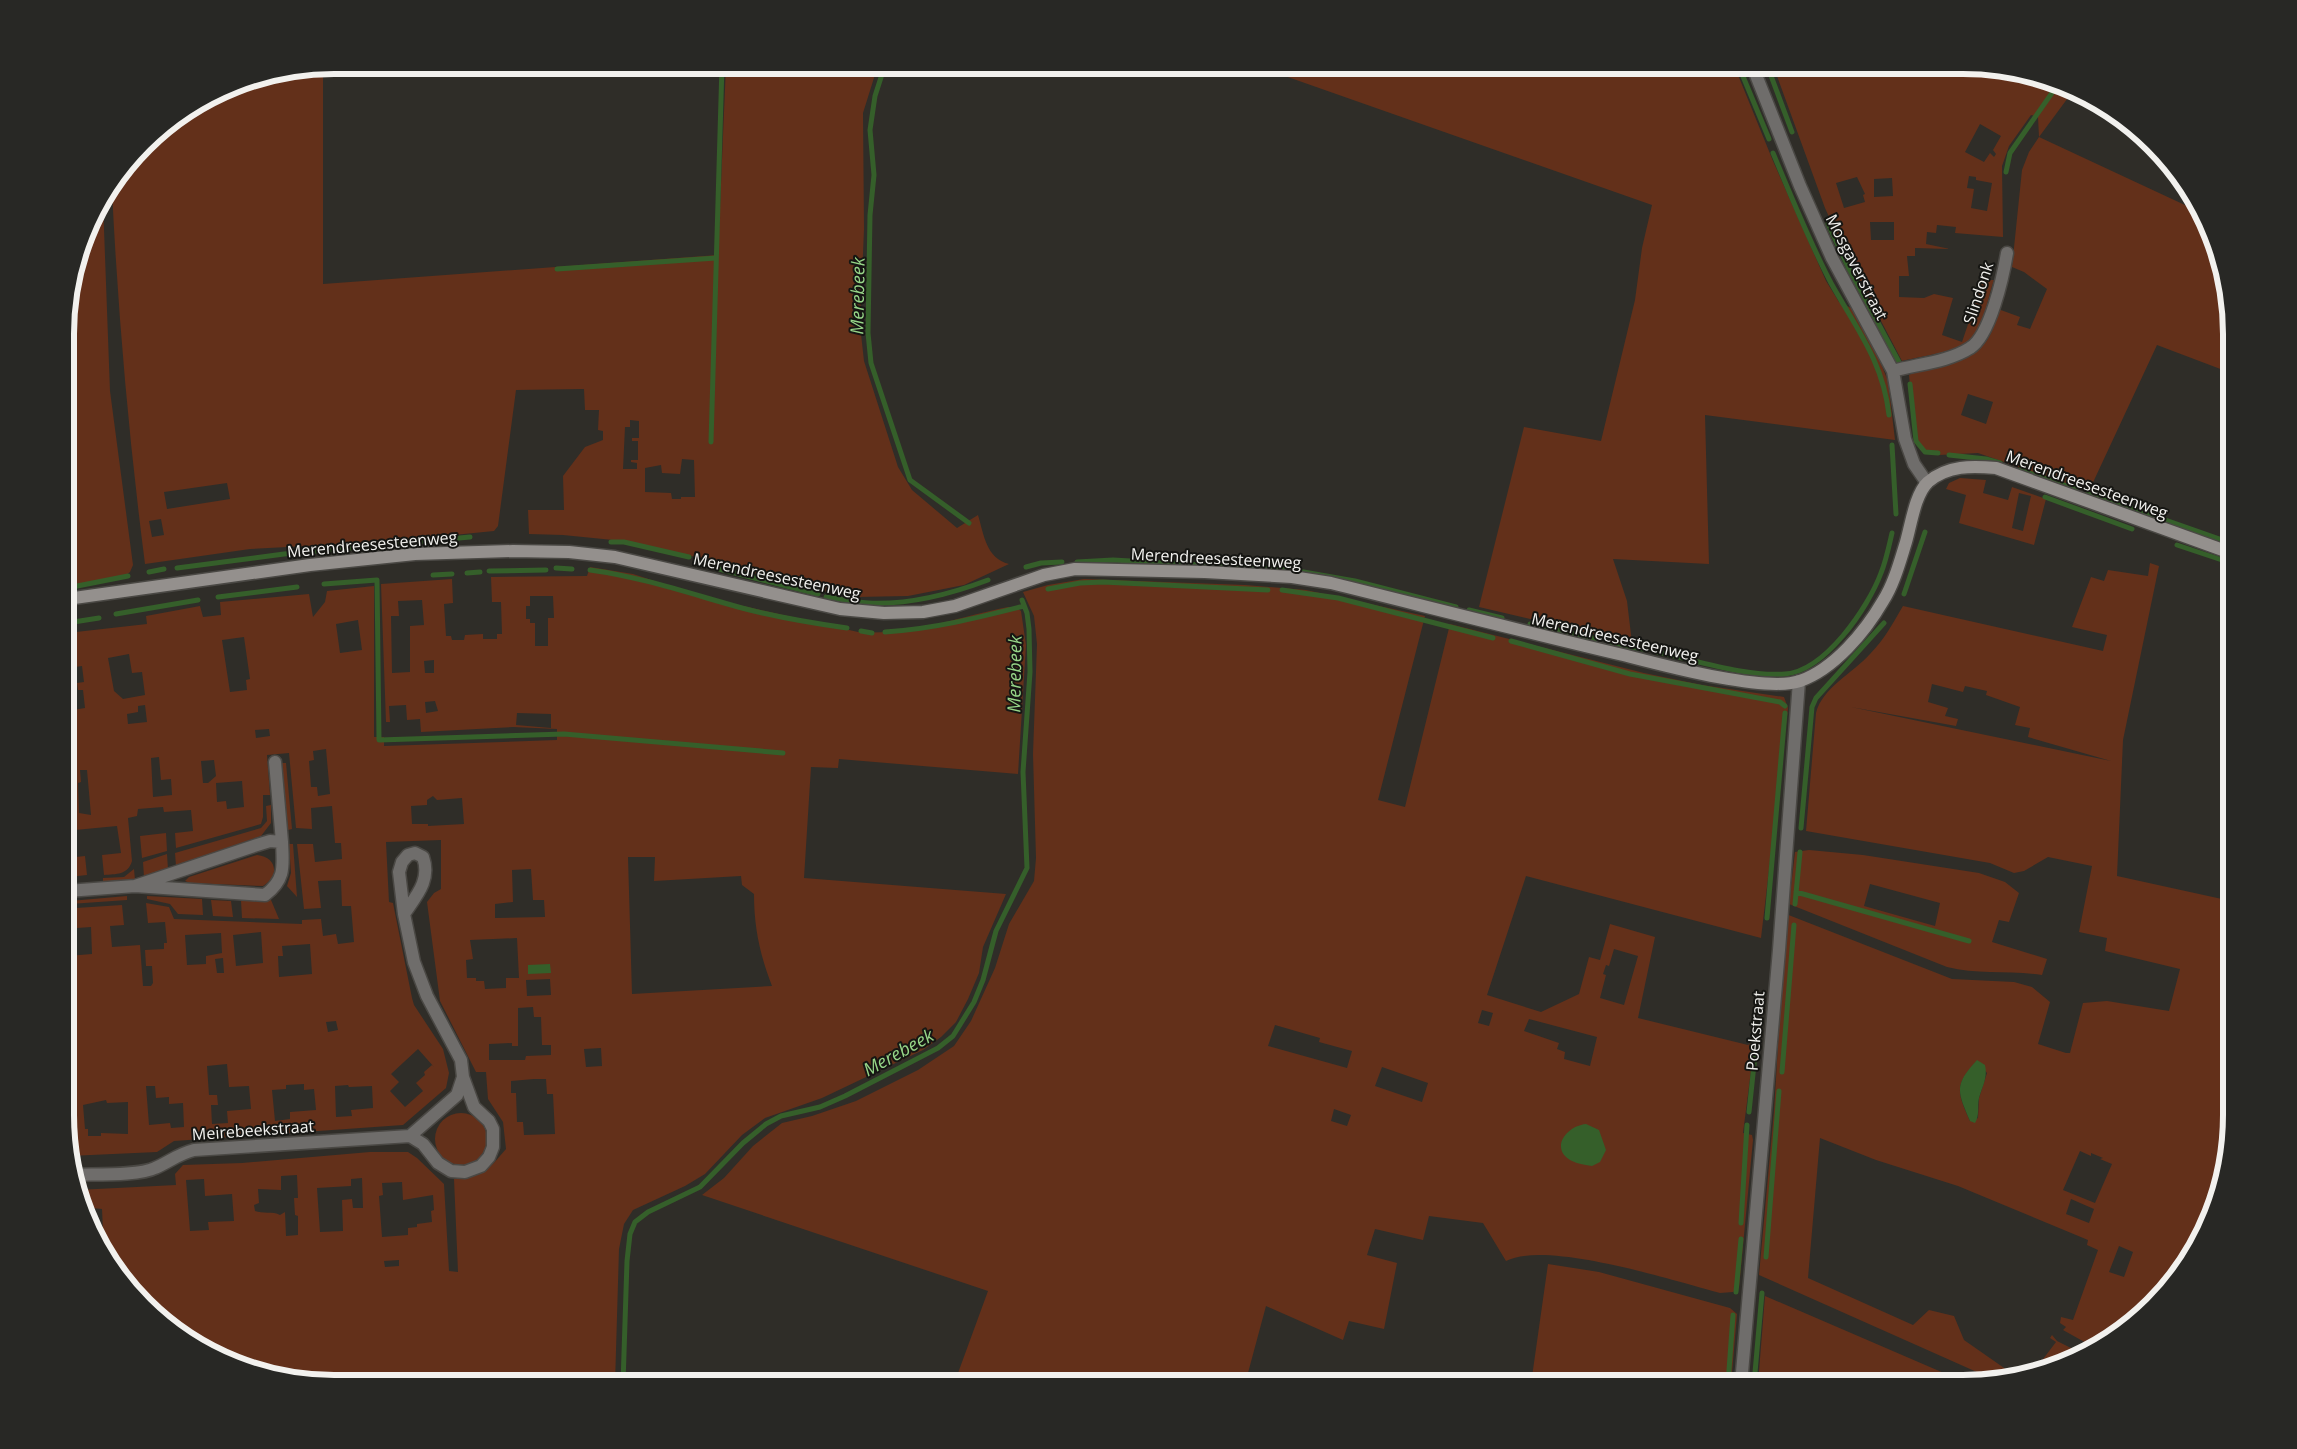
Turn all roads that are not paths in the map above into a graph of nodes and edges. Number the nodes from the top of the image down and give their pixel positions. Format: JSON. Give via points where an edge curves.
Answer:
{"nodes":[{"id":1,"x":1756,"y":74,"type":"edge"},
{"id":2,"x":2007,"y":254,"type":"dead end"},
{"id":3,"x":1893,"y":371,"type":"junction"},
{"id":4,"x":1927,"y":483,"type":"junction"},
{"id":5,"x":2223,"y":549,"type":"edge"},
{"id":6,"x":74,"y":598,"type":"edge"},
{"id":7,"x":1799,"y":681,"type":"junction"},
{"id":8,"x":275,"y":762,"type":"dead end"},
{"id":9,"x":282,"y":842,"type":"junction"},
{"id":10,"x":135,"y":886,"type":"junction"},
{"id":11,"x":74,"y":890,"type":"edge"},
{"id":12,"x":404,"y":914,"type":"dead end"},
{"id":13,"x":463,"y":1077,"type":"junction"},
{"id":14,"x":410,"y":1136,"type":"junction"},
{"id":15,"x":81,"y":1175,"type":"edge"},
{"id":16,"x":1742,"y":1375,"type":"edge"}],
"edges":[{"from":1,"to":3,"type":"street","name":"Mosgaverstraat","via":[[1832,258]]},
{"from":2,"to":3,"type":"street","name":"Slindonk","via":[[1985,331],[1975,344],[1952,356]]},
{"from":3,"to":4,"type":"street","name":"Mosgaverstraat","via":[[1905,439],[1914,464]]},
{"from":4,"to":5,"type":"main road","name":"Merendreesesteenweg","via":[[1947,470],[1968,466],[1996,468]]},
{"from":4,"to":7,"type":"main road","name":"Merendreesesteenweg","via":[[1915,506],[1897,569],[1884,600],[1866,627],[1843,651],[1820,671]]},
{"from":6,"to":7,"type":"main road","name":"Merendreesesteenweg","via":[[310,565],[415,554],[513,551],[615,557],[840,609],[884,613],[923,612],[955,606],[1044,575],[1075,570],[1205,572],[1292,577],[1331,583],[1699,674],[1773,683]]},
{"from":7,"to":16,"type":"street","name":"Poekstraat","via":[[1780,942]]},
{"from":8,"to":9,"type":"street"},
{"from":9,"to":10,"type":"street","via":[[256,844]]},
{"from":9,"to":10,"type":"street","via":[[283,872],[276,887],[264,895]]},
{"from":10,"to":11,"type":"street"},
{"from":12,"to":13,"type":"street","via":[[414,962],[427,996],[462,1060]]},
{"from":13,"to":14,"type":"street","via":[[457,1095]]},
{"from":13,"to":14,"type":"street","via":[[474,1106],[493,1129],[493,1147],[481,1166],[465,1172],[451,1172],[438,1163],[423,1144]]},
{"from":14,"to":15,"type":"street","name":"Meirebeekstraat","via":[[194,1150],[142,1172]]}]}
